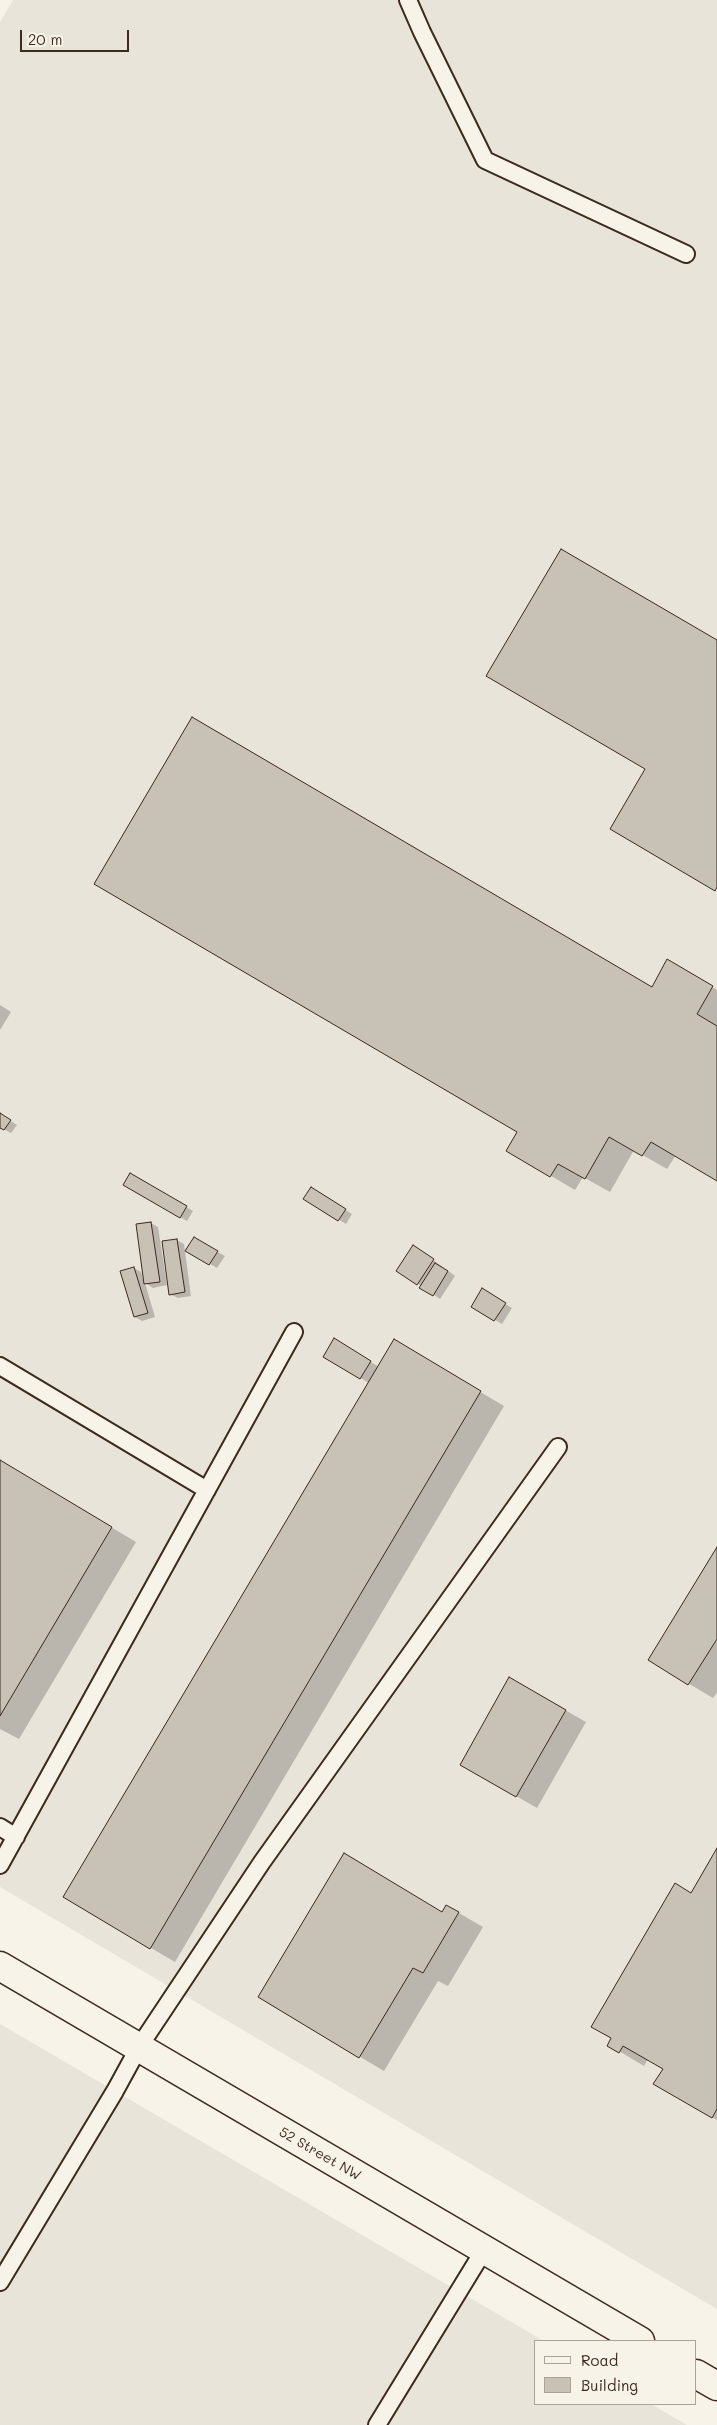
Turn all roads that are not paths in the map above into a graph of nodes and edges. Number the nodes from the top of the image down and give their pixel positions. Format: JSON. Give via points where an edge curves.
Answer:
{"nodes":[{"id":1,"x":408,"y":0,"type":"edge"},
{"id":2,"x":686,"y":254,"type":"dead end"},
{"id":3,"x":294,"y":1332,"type":"dead end"},
{"id":4,"x":0,"y":1366,"type":"edge"},
{"id":5,"x":558,"y":1447,"type":"dead end"},
{"id":6,"x":207,"y":1490,"type":"junction"},
{"id":7,"x":0,"y":1827,"type":"edge"},
{"id":8,"x":16,"y":1837,"type":"junction"},
{"id":9,"x":0,"y":1865,"type":"edge"},
{"id":10,"x":0,"y":1966,"type":"edge"},
{"id":11,"x":139,"y":2047,"type":"junction"},
{"id":12,"x":484,"y":2250,"type":"junction"},
{"id":13,"x":0,"y":2282,"type":"edge"},
{"id":14,"x":638,"y":2340,"type":"edge"},
{"id":15,"x":697,"y":2375,"type":"edge"},
{"id":16,"x":717,"y":2386,"type":"edge"},
{"id":17,"x":377,"y":2425,"type":"edge"}],
"edges":[{"from":1,"to":2,"type":"lane","via":[[485,160]]},
{"from":3,"to":6,"type":"lane"},
{"from":4,"to":6,"type":"lane"},
{"from":5,"to":11,"type":"lane","via":[[262,1862]]},
{"from":6,"to":8,"type":"lane"},
{"from":7,"to":8,"type":"lane"},
{"from":8,"to":9,"type":"lane"},
{"from":10,"to":11,"type":"street","name":"52 Street NW"},
{"from":11,"to":12,"type":"street","name":"52 Street NW"},
{"from":11,"to":13,"type":"lane","via":[[116,2091]]},
{"from":12,"to":14,"type":"street","name":"52 Street NW"},
{"from":12,"to":17,"type":"lane"},
{"from":15,"to":16,"type":"street"}]}
